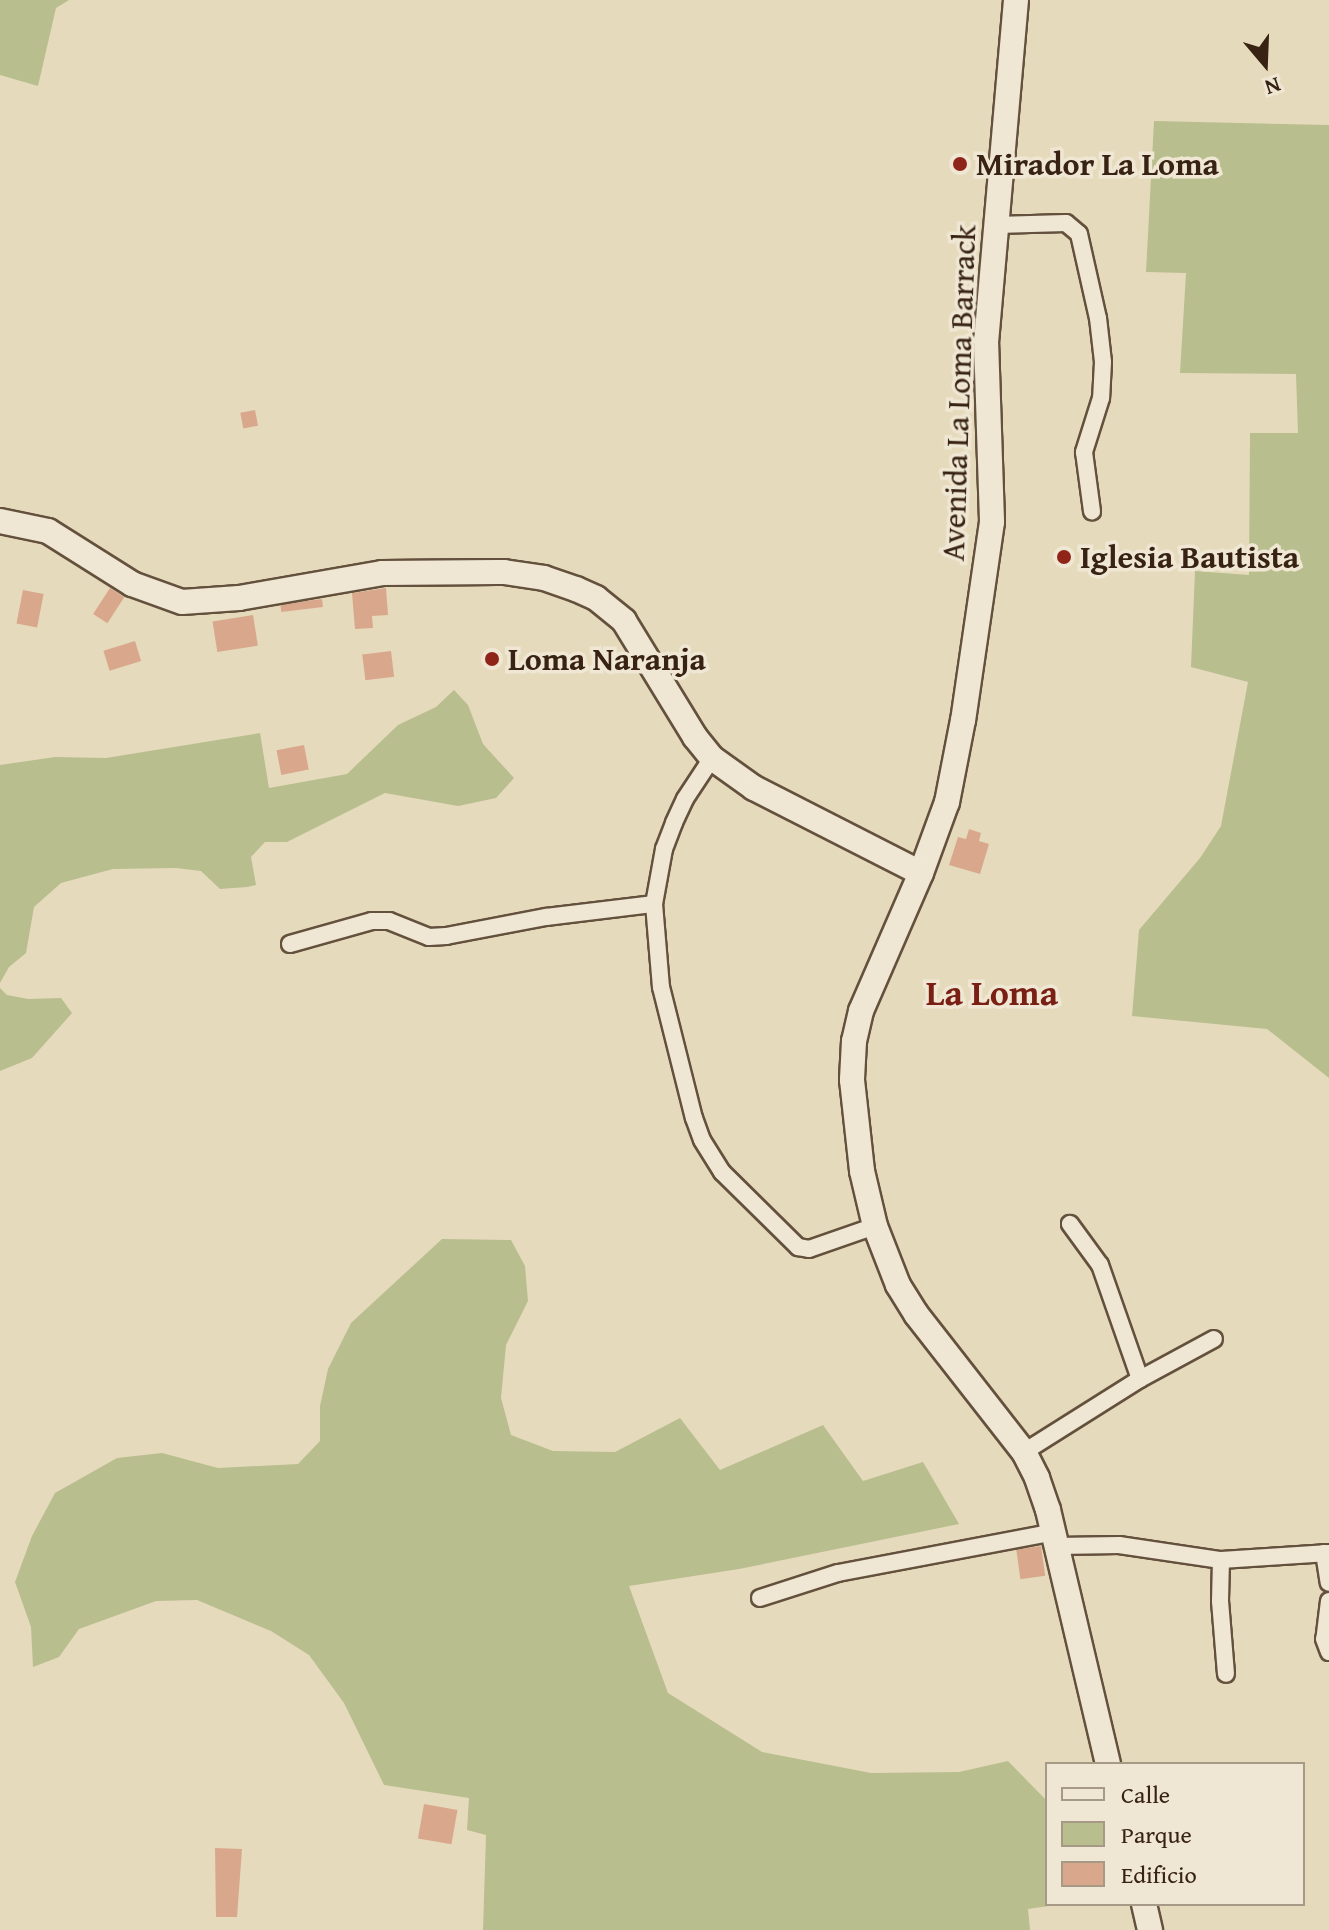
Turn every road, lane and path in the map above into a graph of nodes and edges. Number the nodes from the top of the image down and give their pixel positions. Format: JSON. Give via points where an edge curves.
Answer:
{"nodes":[{"id":1,"x":1016,"y":0,"type":"edge"},
{"id":2,"x":996,"y":225,"type":"junction"},
{"id":3,"x":1092,"y":511,"type":"dead end"},
{"id":4,"x":0,"y":521,"type":"edge"},
{"id":5,"x":712,"y":758,"type":"junction"},
{"id":6,"x":921,"y":873,"type":"junction"},
{"id":7,"x":654,"y":904,"type":"junction"},
{"id":8,"x":290,"y":944,"type":"dead end"},
{"id":9,"x":1070,"y":1224,"type":"dead end"},
{"id":10,"x":875,"y":1226,"type":"junction"},
{"id":11,"x":1214,"y":1339,"type":"dead end"},
{"id":12,"x":1140,"y":1379,"type":"junction"},
{"id":13,"x":1024,"y":1452,"type":"junction"},
{"id":14,"x":1055,"y":1539,"type":"junction"},
{"id":15,"x":1326,"y":1553,"type":"edge"},
{"id":16,"x":1221,"y":1560,"type":"junction"},
{"id":17,"x":1329,"y":1583,"type":"edge"},
{"id":18,"x":760,"y":1598,"type":"dead end"},
{"id":19,"x":1329,"y":1601,"type":"edge"},
{"id":20,"x":1329,"y":1652,"type":"edge"},
{"id":21,"x":1226,"y":1674,"type":"dead end"},
{"id":22,"x":1108,"y":1762,"type":"edge"},
{"id":23,"x":1144,"y":1906,"type":"edge"},
{"id":24,"x":1143,"y":1930,"type":"edge"},
{"id":25,"x":1150,"y":1930,"type":"edge"}],
"edges":[{"from":1,"to":2,"type":"main road","name":"Avenida La Loma Barrack"},
{"from":2,"to":3,"type":"street","via":[[1066,223],[1079,234],[1103,362],[1101,398],[1084,452]]},
{"from":2,"to":6,"type":"main road","name":"Avenida La Loma Barrack","via":[[985,368],[992,522],[955,768]]},
{"from":4,"to":5,"type":"main road","via":[[48,531],[132,584],[182,602],[226,600],[382,573],[504,572],[544,578],[596,598],[624,621]]},
{"from":5,"to":6,"type":"main road","via":[[754,788]]},
{"from":5,"to":7,"type":"street","via":[[674,823]]},
{"from":6,"to":10,"type":"main road","name":"Avenida La Loma Barrack","via":[[861,1011],[854,1041],[856,1124]]},
{"from":7,"to":8,"type":"street","via":[[446,936],[429,937],[389,921],[372,921]]},
{"from":7,"to":10,"type":"street","via":[[661,987],[678,1066],[711,1157],[798,1247],[809,1249]]},
{"from":9,"to":12,"type":"street","via":[[1100,1265]]},
{"from":10,"to":13,"type":"main road","name":"Avenida La Loma Barrack","via":[[898,1285],[916,1314]]},
{"from":11,"to":12,"type":"street"},
{"from":12,"to":13,"type":"street"},
{"from":13,"to":14,"type":"main road","name":"Avenida La Loma Barrack"},
{"from":14,"to":16,"type":"street"},
{"from":14,"to":18,"type":"street","via":[[838,1573]]},
{"from":14,"to":22,"type":"main road","name":"Avenida La Loma Barrack"},
{"from":15,"to":16,"type":"street"},
{"from":15,"to":17,"type":"street"},
{"from":16,"to":21,"type":"street"},
{"from":19,"to":20,"type":"street","via":[[1324,1639]]},
{"from":23,"to":25,"type":"main road"},
{"from":24,"to":25,"type":"street"}]}
